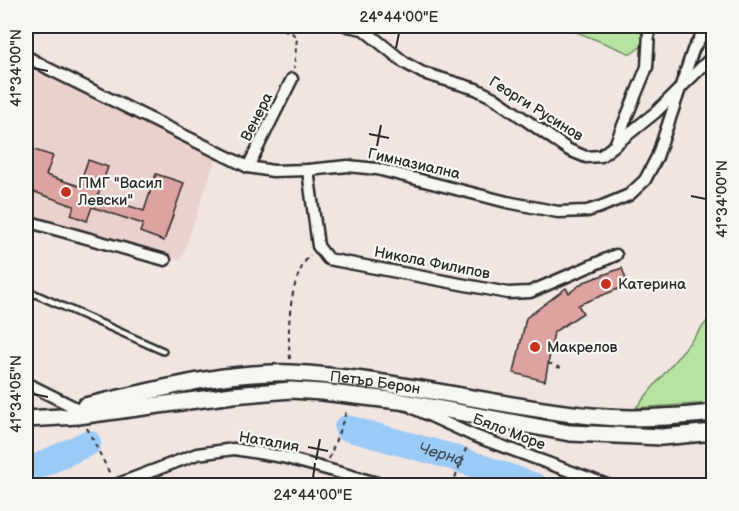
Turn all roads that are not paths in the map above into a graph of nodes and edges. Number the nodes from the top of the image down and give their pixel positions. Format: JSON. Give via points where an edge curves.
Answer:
{"nodes":[{"id":1,"x":347,"y":26,"type":"edge"},
{"id":2,"x":645,"y":26,"type":"edge"},
{"id":3,"x":707,"y":26,"type":"edge"},
{"id":4,"x":714,"y":55,"type":"edge"},
{"id":5,"x":26,"y":56,"type":"edge"},
{"id":6,"x":292,"y":79,"type":"road end"},
{"id":7,"x":681,"y":86,"type":"junction"},
{"id":8,"x":615,"y":146,"type":"junction"},
{"id":9,"x":248,"y":167,"type":"junction"},
{"id":10,"x":308,"y":170,"type":"junction"},
{"id":11,"x":26,"y":221,"type":"edge"},
{"id":12,"x":616,"y":255,"type":"dead end"},
{"id":13,"x":165,"y":260,"type":"dead end"},
{"id":14,"x":26,"y":290,"type":"edge"},
{"id":15,"x":163,"y":351,"type":"dead end"},
{"id":16,"x":26,"y":383,"type":"edge"},
{"id":17,"x":399,"y":401,"type":"junction"},
{"id":18,"x":548,"y":410,"type":"junction"},
{"id":19,"x":77,"y":412,"type":"junction"},
{"id":20,"x":714,"y":413,"type":"edge"},
{"id":21,"x":32,"y":419,"type":"edge"},
{"id":22,"x":546,"y":430,"type":"junction"},
{"id":23,"x":714,"y":432,"type":"edge"},
{"id":24,"x":135,"y":481,"type":"edge"},
{"id":25,"x":113,"y":485,"type":"edge"},
{"id":26,"x":387,"y":486,"type":"edge"},
{"id":27,"x":610,"y":486,"type":"edge"}],
"edges":[{"from":1,"to":8,"type":"street","name":"Георги Русинов","via":[[363,29],[423,73],[494,98],[569,150],[586,157],[601,156]]},
{"from":2,"to":8,"type":"street","via":[[649,32],[648,67]]},
{"from":3,"to":7,"type":"street","name":"Гимназиална","via":[[693,50]]},
{"from":4,"to":7,"type":"street","name":"Георги Русинов"},
{"from":5,"to":9,"type":"street","name":"Гимназиална"},
{"from":6,"to":9,"type":"street","name":"Венера"},
{"from":7,"to":8,"type":"street","name":"Георги Русинов"},
{"from":7,"to":10,"type":"street","name":"Гимназиална","via":[[645,180],[629,195],[587,211],[558,212],[507,202],[377,169],[348,166]]},
{"from":9,"to":10,"type":"street","name":"Гимназиална"},
{"from":10,"to":12,"type":"street","name":"Никола Филипов","via":[[318,246],[328,259],[508,293],[530,292]]},
{"from":11,"to":13,"type":"street"},
{"from":14,"to":15,"type":"lane"},
{"from":16,"to":19,"type":"street"},
{"from":17,"to":19,"type":"main road","name":"Петър Берон","via":[[291,390]]},
{"from":17,"to":22,"type":"main road","name":"Петър Берон"},
{"from":17,"to":27,"type":"street","name":"Бяло Море","via":[[472,435]]},
{"from":18,"to":19,"type":"main road","name":"Петър Берон","via":[[390,384],[291,373],[196,382]]},
{"from":18,"to":20,"type":"main road","name":"Петър Берон","via":[[648,418]]},
{"from":18,"to":22,"type":"main road"},
{"from":19,"to":21,"type":"main road","name":"Петър Берон"},
{"from":22,"to":23,"type":"main road","name":"Петър Берон","via":[[653,437]]},
{"from":24,"to":25,"type":"street","name":"Наталия"},
{"from":24,"to":26,"type":"street","name":"Наталия","via":[[197,454],[234,449],[283,457]]}]}
